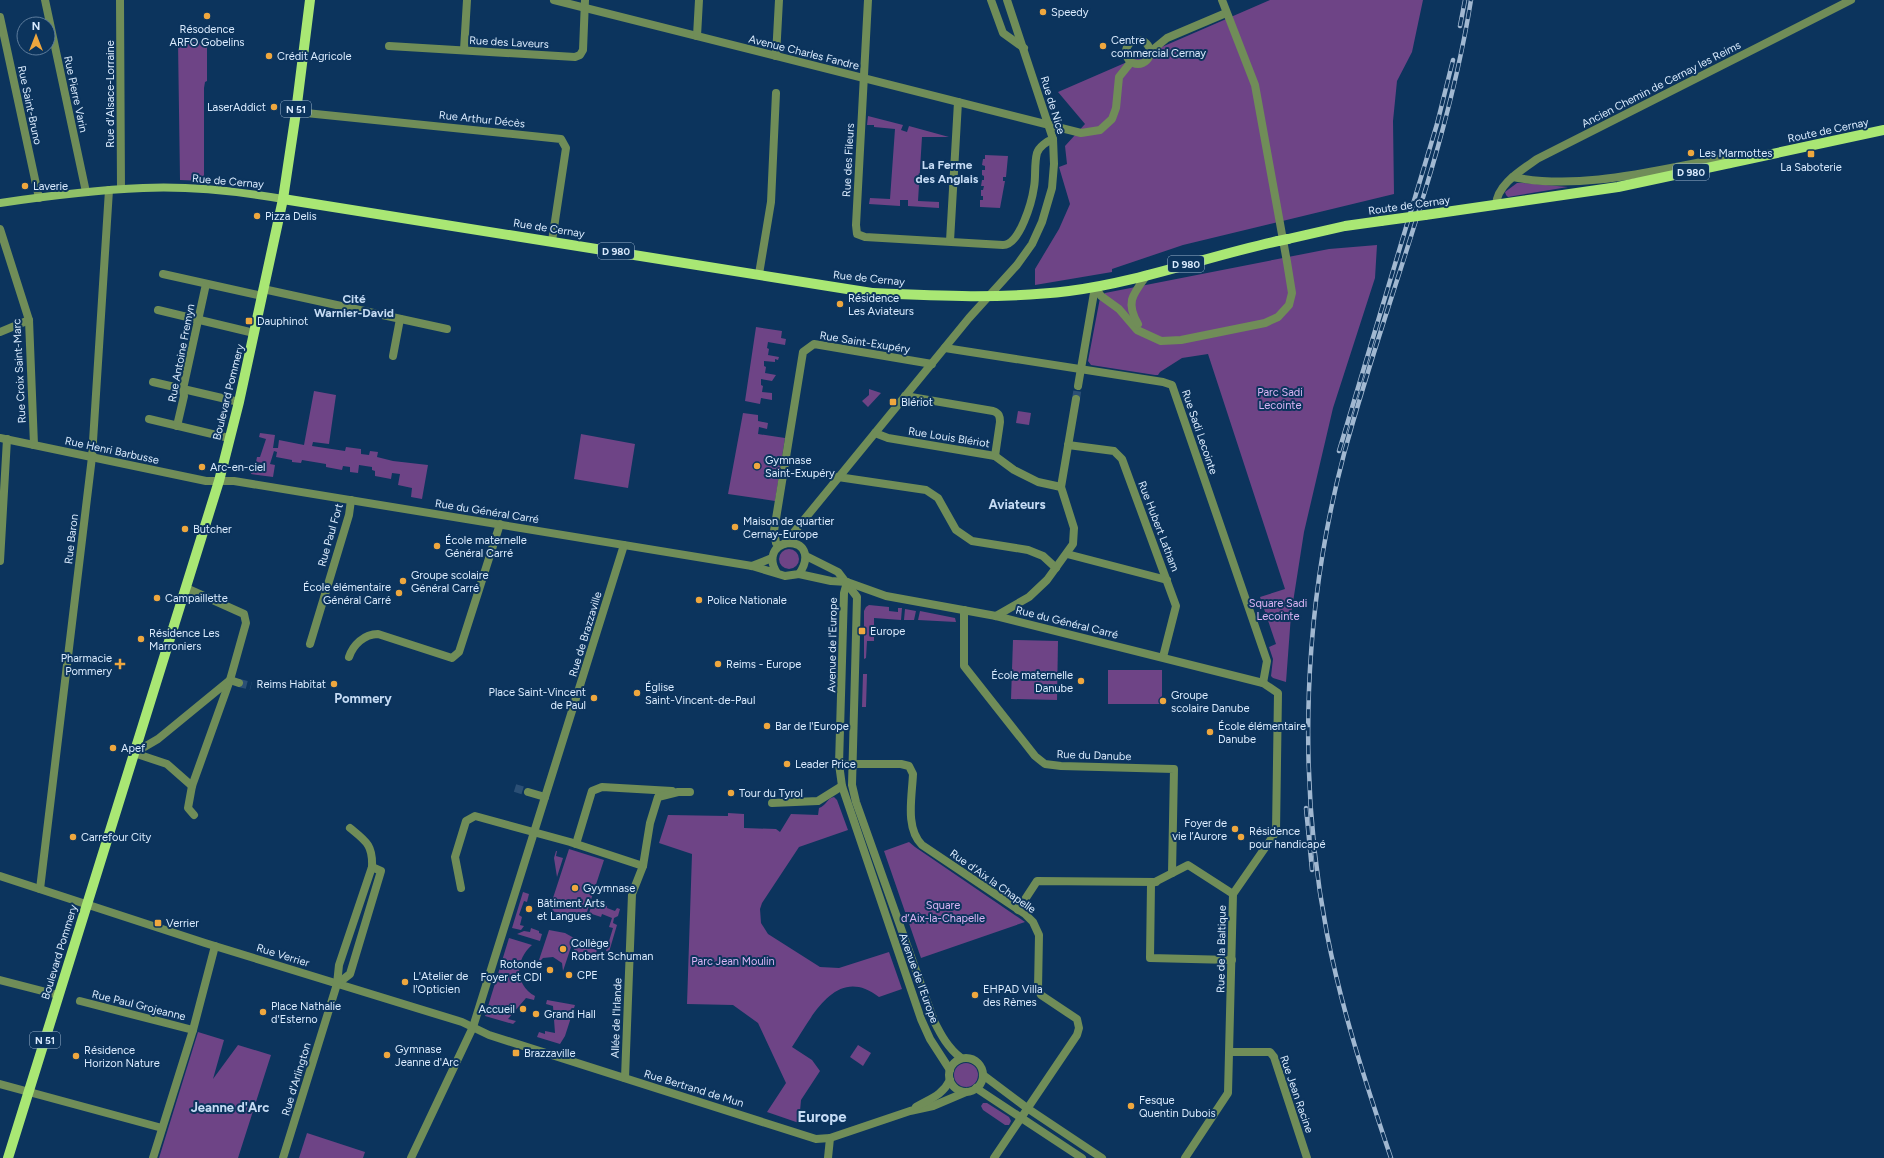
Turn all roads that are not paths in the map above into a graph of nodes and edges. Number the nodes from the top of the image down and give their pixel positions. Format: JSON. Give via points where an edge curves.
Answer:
{"nodes":[{"id":1,"x":45,"y":0,"type":"edge"},
{"id":2,"x":120,"y":0,"type":"edge"},
{"id":3,"x":310,"y":0,"type":"edge"},
{"id":4,"x":467,"y":0,"type":"edge"},
{"id":5,"x":554,"y":0,"type":"edge"},
{"id":6,"x":699,"y":0,"type":"edge"},
{"id":7,"x":779,"y":0,"type":"edge"},
{"id":8,"x":868,"y":0,"type":"edge"},
{"id":9,"x":991,"y":0,"type":"edge"},
{"id":10,"x":1007,"y":0,"type":"edge"},
{"id":11,"x":1222,"y":0,"type":"edge"},
{"id":12,"x":1851,"y":0,"type":"edge"},
{"id":13,"x":585,"y":4,"type":"edge"},
{"id":14,"x":1226,"y":13,"type":"junction"},
{"id":15,"x":0,"y":17,"type":"edge"},
{"id":16,"x":697,"y":36,"type":"junction"},
{"id":17,"x":389,"y":46,"type":"dead end"},
{"id":18,"x":1024,"y":48,"type":"junction"},
{"id":19,"x":464,"y":50,"type":"junction"},
{"id":20,"x":1150,"y":52,"type":"junction"},
{"id":21,"x":776,"y":56,"type":"junction"},
{"id":22,"x":1131,"y":62,"type":"junction"},
{"id":23,"x":864,"y":78,"type":"junction"},
{"id":24,"x":776,"y":92,"type":"dead end"},
{"id":25,"x":958,"y":102,"type":"junction"},
{"id":26,"x":296,"y":112,"type":"junction"},
{"id":27,"x":1049,"y":125,"type":"junction"},
{"id":28,"x":1884,"y":130,"type":"edge"},
{"id":29,"x":1053,"y":139,"type":"junction"},
{"id":30,"x":1730,"y":164,"type":"junction"},
{"id":31,"x":1513,"y":177,"type":"junction"},
{"id":32,"x":121,"y":189,"type":"junction"},
{"id":33,"x":109,"y":190,"type":"junction"},
{"id":34,"x":86,"y":192,"type":"junction"},
{"id":35,"x":39,"y":198,"type":"junction"},
{"id":36,"x":283,"y":199,"type":"junction"},
{"id":37,"x":0,"y":203,"type":"edge"},
{"id":38,"x":1496,"y":205,"type":"junction"},
{"id":39,"x":0,"y":229,"type":"edge"},
{"id":40,"x":552,"y":241,"type":"junction"},
{"id":41,"x":950,"y":241,"type":"junction"},
{"id":42,"x":163,"y":274,"type":"dead end"},
{"id":43,"x":759,"y":274,"type":"junction"},
{"id":44,"x":1146,"y":275,"type":"junction"},
{"id":45,"x":206,"y":284,"type":"junction"},
{"id":46,"x":1095,"y":287,"type":"junction"},
{"id":47,"x":263,"y":293,"type":"junction"},
{"id":48,"x":988,"y":297,"type":"junction"},
{"id":49,"x":158,"y":310,"type":"dead end"},
{"id":50,"x":400,"y":319,"type":"junction"},
{"id":51,"x":29,"y":320,"type":"junction"},
{"id":52,"x":198,"y":320,"type":"junction"},
{"id":53,"x":447,"y":329,"type":"dead end"},
{"id":54,"x":0,"y":332,"type":"edge"},
{"id":55,"x":254,"y":333,"type":"junction"},
{"id":56,"x":1148,"y":335,"type":"junction"},
{"id":57,"x":945,"y":348,"type":"junction"},
{"id":58,"x":393,"y":356,"type":"dead end"},
{"id":59,"x":932,"y":364,"type":"junction"},
{"id":60,"x":1081,"y":369,"type":"junction"},
{"id":61,"x":153,"y":382,"type":"dead end"},
{"id":62,"x":1078,"y":386,"type":"tunnel mouth"},
{"id":63,"x":183,"y":389,"type":"junction"},
{"id":64,"x":905,"y":396,"type":"junction"},
{"id":65,"x":1076,"y":399,"type":"tunnel mouth"},
{"id":66,"x":239,"y":402,"type":"junction"},
{"id":67,"x":149,"y":419,"type":"dead end"},
{"id":68,"x":177,"y":426,"type":"junction"},
{"id":69,"x":875,"y":432,"type":"junction"},
{"id":70,"x":229,"y":438,"type":"junction"},
{"id":71,"x":4,"y":439,"type":"edge"},
{"id":72,"x":1068,"y":444,"type":"junction"},
{"id":73,"x":34,"y":445,"type":"junction"},
{"id":74,"x":995,"y":456,"type":"junction"},
{"id":75,"x":92,"y":458,"type":"junction"},
{"id":76,"x":838,"y":477,"type":"junction"},
{"id":77,"x":219,"y":481,"type":"junction"},
{"id":78,"x":1061,"y":487,"type":"junction"},
{"id":79,"x":351,"y":500,"type":"junction"},
{"id":80,"x":500,"y":524,"type":"junction"},
{"id":81,"x":798,"y":528,"type":"junction"},
{"id":82,"x":782,"y":544,"type":"junction"},
{"id":83,"x":624,"y":545,"type":"junction"},
{"id":84,"x":798,"y":545,"type":"junction"},
{"id":85,"x":1067,"y":554,"type":"junction"},
{"id":86,"x":806,"y":556,"type":"junction"},
{"id":87,"x":772,"y":558,"type":"junction"},
{"id":88,"x":0,"y":561,"type":"edge"},
{"id":89,"x":752,"y":566,"type":"junction"},
{"id":90,"x":1056,"y":568,"type":"junction"},
{"id":91,"x":777,"y":573,"type":"junction"},
{"id":92,"x":799,"y":574,"type":"junction"},
{"id":93,"x":1167,"y":580,"type":"junction"},
{"id":94,"x":847,"y":582,"type":"junction"},
{"id":95,"x":186,"y":588,"type":"junction"},
{"id":96,"x":964,"y":610,"type":"junction"},
{"id":97,"x":996,"y":616,"type":"junction"},
{"id":98,"x":310,"y":644,"type":"dead end"},
{"id":99,"x":349,"y":657,"type":"dead end"},
{"id":100,"x":1164,"y":657,"type":"junction"},
{"id":101,"x":230,"y":680,"type":"junction"},
{"id":102,"x":239,"y":683,"type":"tunnel mouth"},
{"id":103,"x":1263,"y":683,"type":"junction"},
{"id":104,"x":1278,"y":693,"type":"joint"},
{"id":105,"x":134,"y":753,"type":"junction"},
{"id":106,"x":839,"y":764,"type":"junction"},
{"id":107,"x":851,"y":764,"type":"junction"},
{"id":108,"x":192,"y":786,"type":"junction"},
{"id":109,"x":842,"y":786,"type":"junction"},
{"id":110,"x":528,"y":792,"type":"tunnel mouth"},
{"id":111,"x":678,"y":792,"type":"junction"},
{"id":112,"x":690,"y":792,"type":"dead end"},
{"id":113,"x":545,"y":797,"type":"junction"},
{"id":114,"x":772,"y":803,"type":"dead end"},
{"id":115,"x":194,"y":815,"type":"dead end"},
{"id":116,"x":350,"y":828,"type":"dead end"},
{"id":117,"x":534,"y":833,"type":"junction"},
{"id":118,"x":576,"y":844,"type":"junction"},
{"id":119,"x":643,"y":866,"type":"junction"},
{"id":120,"x":372,"y":867,"type":"junction"},
{"id":121,"x":1172,"y":873,"type":"junction"},
{"id":122,"x":0,"y":876,"type":"edge"},
{"id":123,"x":1153,"y":882,"type":"junction"},
{"id":124,"x":461,"y":888,"type":"dead end"},
{"id":125,"x":40,"y":889,"type":"junction"},
{"id":126,"x":1233,"y":894,"type":"junction"},
{"id":127,"x":86,"y":904,"type":"junction"},
{"id":128,"x":1018,"y":910,"type":"junction"},
{"id":129,"x":901,"y":927,"type":"junction"},
{"id":130,"x":891,"y":930,"type":"junction"},
{"id":131,"x":215,"y":946,"type":"junction"},
{"id":132,"x":1232,"y":960,"type":"junction"},
{"id":133,"x":0,"y":980,"type":"edge"},
{"id":134,"x":337,"y":984,"type":"junction"},
{"id":135,"x":58,"y":996,"type":"junction"},
{"id":136,"x":80,"y":1001,"type":"dead end"},
{"id":137,"x":473,"y":1027,"type":"junction"},
{"id":138,"x":193,"y":1030,"type":"junction"},
{"id":139,"x":1230,"y":1052,"type":"junction"},
{"id":140,"x":961,"y":1058,"type":"junction"},
{"id":141,"x":950,"y":1070,"type":"junction"},
{"id":142,"x":983,"y":1075,"type":"junction"},
{"id":143,"x":625,"y":1078,"type":"junction"},
{"id":144,"x":950,"y":1080,"type":"junction"},
{"id":145,"x":0,"y":1084,"type":"edge"},
{"id":146,"x":976,"y":1088,"type":"junction"},
{"id":147,"x":28,"y":1092,"type":"junction"},
{"id":148,"x":966,"y":1092,"type":"junction"},
{"id":149,"x":1027,"y":1108,"type":"junction"},
{"id":150,"x":910,"y":1111,"type":"junction"},
{"id":151,"x":1021,"y":1117,"type":"junction"},
{"id":152,"x":162,"y":1128,"type":"junction"},
{"id":153,"x":830,"y":1138,"type":"junction"},
{"id":154,"x":8,"y":1158,"type":"edge"},
{"id":155,"x":153,"y":1158,"type":"edge"},
{"id":156,"x":283,"y":1158,"type":"edge"},
{"id":157,"x":411,"y":1158,"type":"edge"},
{"id":158,"x":828,"y":1158,"type":"edge"},
{"id":159,"x":994,"y":1158,"type":"edge"},
{"id":160,"x":1082,"y":1158,"type":"edge"},
{"id":161,"x":1102,"y":1158,"type":"edge"},
{"id":162,"x":1185,"y":1158,"type":"edge"},
{"id":163,"x":1307,"y":1158,"type":"edge"}],
"edges":[{"from":1,"to":34,"type":"street","name":"Rue Pierre Varin"},
{"from":2,"to":32,"type":"street","name":"Rue d'Alsace-Lorraine"},
{"from":3,"to":26,"type":"main road","number":"N 51"},
{"from":4,"to":19,"type":"street"},
{"from":5,"to":13,"type":"street","name":"Avenue Charles Fandre"},
{"from":6,"to":16,"type":"street"},
{"from":7,"to":21,"type":"street"},
{"from":8,"to":23,"type":"street"},
{"from":9,"to":18,"type":"street","via":[[1003,33]]},
{"from":10,"to":18,"type":"street","name":"Rue de Nice"},
{"from":11,"to":14,"type":"street"},
{"from":12,"to":31,"type":"street","name":"Ancien Chemin de Cernay les Reims","via":[[1537,159]]},
{"from":13,"to":16,"type":"street","name":"Avenue Charles Fandre"},
{"from":13,"to":19,"type":"street","name":"Rue des Laveurs","via":[[583,50],[575,57]]},
{"from":14,"to":20,"type":"street","via":[[1166,38]]},
{"from":14,"to":56,"type":"street","via":[[1255,85],[1292,293],[1289,305],[1278,317],[1265,324],[1180,340],[1161,341]]},
{"from":15,"to":35,"type":"street","name":"Rue Saint-Bruno"},
{"from":16,"to":21,"type":"street","name":"Avenue Charles Fandre"},
{"from":17,"to":19,"type":"street","name":"Rue des Laveurs"},
{"from":18,"to":27,"type":"street","name":"Rue de Nice"},
{"from":20,"to":22,"type":"street","via":[[1148,59],[1142,64]]},
{"from":20,"to":22,"type":"street","via":[[1145,43],[1131,43],[1126,52]]},
{"from":21,"to":23,"type":"street","name":"Avenue Charles Fandre"},
{"from":22,"to":27,"type":"street","name":"Avenue Charles Fandre","via":[[1119,77],[1116,108],[1112,119],[1100,130],[1086,133]]},
{"from":23,"to":25,"type":"street","name":"Avenue Charles Fandre"},
{"from":23,"to":41,"type":"street","name":"Rue des Fileurs","via":[[857,234],[865,237]]},
{"from":24,"to":43,"type":"street","via":[[771,202]]},
{"from":25,"to":27,"type":"street","name":"Avenue Charles Fandre"},
{"from":25,"to":41,"type":"street"},
{"from":26,"to":36,"type":"main road","number":"N 51"},
{"from":26,"to":40,"type":"street","name":"Rue Arthur Décès","via":[[561,139],[566,148]]},
{"from":27,"to":29,"type":"street","name":"Rue de Nice"},
{"from":28,"to":30,"type":"main road","name":"Route de Cernay","number":"D 980"},
{"from":29,"to":41,"type":"street","via":[[1037,153],[1034,190],[1030,204],[1016,238],[1010,244]]},
{"from":29,"to":48,"type":"street","name":"Rue de Nice","via":[[1052,188],[1042,222],[1032,244],[1017,265]]},
{"from":30,"to":31,"type":"street","name":"Route de Cernay","via":[[1723,158],[1583,182],[1555,183]]},
{"from":30,"to":38,"type":"main road","name":"Route de Cernay","number":"D 980","via":[[1618,187]]},
{"from":31,"to":38,"type":"street","name":"Ancien Chemin de Cernay les Reims","via":[[1496,199]]},
{"from":32,"to":33,"type":"main road","name":"Rue de Cernay","number":"D 980"},
{"from":32,"to":36,"type":"main road","name":"Rue de Cernay","number":"D 980","via":[[208,190]]},
{"from":33,"to":34,"type":"main road","name":"Rue de Cernay","number":"D 980"},
{"from":33,"to":75,"type":"street","name":"Rue Baron"},
{"from":34,"to":35,"type":"main road","name":"Rue de Cernay","number":"D 980"},
{"from":35,"to":37,"type":"main road","name":"Rue de Cernay","number":"D 980"},
{"from":36,"to":40,"type":"main road","name":"Rue de Cernay","number":"D 980"},
{"from":36,"to":47,"type":"main road","name":"Boulevard Pommery","number":"N 51"},
{"from":38,"to":44,"type":"main road","name":"Route de Cernay","number":"D 980","bridge":true,"via":[[1345,226]]},
{"from":39,"to":51,"type":"street","name":"Rue Croix Saint-Marc"},
{"from":40,"to":43,"type":"main road","name":"Rue de Cernay","number":"D 980"},
{"from":42,"to":45,"type":"street"},
{"from":43,"to":48,"type":"main road","name":"Rue de Cernay","number":"D 980","via":[[872,293]]},
{"from":44,"to":46,"type":"main road","name":"Route de Cernay","number":"D 980"},
{"from":44,"to":56,"type":"street","via":[[1130,302],[1133,317]]},
{"from":45,"to":47,"type":"street"},
{"from":45,"to":52,"type":"street","name":"Rue Antoine Fremyn"},
{"from":46,"to":48,"type":"main road","name":"Rue de Cernay","number":"D 980"},
{"from":46,"to":56,"type":"street","via":[[1137,330]]},
{"from":46,"to":60,"type":"street"},
{"from":47,"to":50,"type":"street"},
{"from":47,"to":55,"type":"main road","name":"Boulevard Pommery","number":"N 51"},
{"from":48,"to":57,"type":"street","name":"Rue de Nice"},
{"from":49,"to":52,"type":"street"},
{"from":50,"to":53,"type":"street"},
{"from":50,"to":58,"type":"street"},
{"from":51,"to":54,"type":"street"},
{"from":51,"to":73,"type":"street","name":"Rue Croix Saint-Marc"},
{"from":52,"to":55,"type":"street"},
{"from":52,"to":63,"type":"street","name":"Rue Antoine Fremyn"},
{"from":55,"to":66,"type":"main road","name":"Boulevard Pommery","number":"N 51"},
{"from":57,"to":59,"type":"street","name":"Rue de Nice"},
{"from":57,"to":60,"type":"street","name":"Rue Sadi Lecointe"},
{"from":59,"to":64,"type":"street","name":"Rue de Nice"},
{"from":59,"to":82,"type":"street","name":"Rue Saint-Exupéry","via":[[814,344],[803,352],[774,531],[776,543]]},
{"from":60,"to":62,"type":"street"},
{"from":60,"to":103,"type":"street","name":"Rue Sadi Lecointe","via":[[1168,383],[1173,388],[1267,661]]},
{"from":61,"to":63,"type":"street"},
{"from":63,"to":66,"type":"street"},
{"from":63,"to":68,"type":"street","name":"Rue Antoine Fremyn","via":[[184,396]]},
{"from":64,"to":69,"type":"street","name":"Rue de Nice"},
{"from":64,"to":74,"type":"street","via":[[998,413],[1000,422]]},
{"from":65,"to":72,"type":"street"},
{"from":66,"to":70,"type":"main road","name":"Boulevard Pommery","number":"N 51"},
{"from":67,"to":68,"type":"street"},
{"from":68,"to":70,"type":"street"},
{"from":69,"to":74,"type":"street","name":"Rue Louis Blériot","via":[[888,438]]},
{"from":69,"to":76,"type":"street","name":"Rue de Nice"},
{"from":70,"to":77,"type":"main road","name":"Boulevard Pommery","number":"N 51"},
{"from":71,"to":73,"type":"street","name":"Rue Henri Barbusse"},
{"from":71,"to":88,"type":"street"},
{"from":72,"to":78,"type":"street"},
{"from":72,"to":93,"type":"street","name":"Rue Hubert Latham","via":[[1114,451],[1122,459]]},
{"from":73,"to":75,"type":"street","name":"Rue Henri Barbusse"},
{"from":74,"to":78,"type":"street","name":"Rue Louis Blériot","via":[[1014,470],[1038,482]]},
{"from":75,"to":77,"type":"street","name":"Rue Henri Barbusse","via":[[206,481]]},
{"from":75,"to":125,"type":"street","name":"Rue Baron"},
{"from":76,"to":81,"type":"street","name":"Rue de Nice"},
{"from":76,"to":90,"type":"street","via":[[926,490],[938,498],[956,530],[972,541],[1028,550],[1043,556]]},
{"from":77,"to":79,"type":"street","name":"Rue du Général Carré","via":[[234,481]]},
{"from":77,"to":95,"type":"main road","name":"Boulevard Pommery","number":"N 51"},
{"from":78,"to":85,"type":"street","via":[[1074,528],[1073,544]]},
{"from":79,"to":80,"type":"street","name":"Rue du Général Carré"},
{"from":79,"to":98,"type":"street","name":"Rue Paul Fort"},
{"from":80,"to":83,"type":"street","name":"Rue du Général Carré"},
{"from":80,"to":99,"type":"street","via":[[459,652],[452,658],[371,634],[352,646]]},
{"from":81,"to":82,"type":"street","name":"Rue de Nice"},
{"from":81,"to":84,"type":"street"},
{"from":82,"to":84,"type":"street"},
{"from":82,"to":87,"type":"street"},
{"from":83,"to":89,"type":"street","name":"Rue du Général Carré"},
{"from":83,"to":113,"type":"street","name":"Rue de Brazzaville"},
{"from":84,"to":86,"type":"street"},
{"from":85,"to":90,"type":"street"},
{"from":85,"to":93,"type":"street"},
{"from":86,"to":92,"type":"street"},
{"from":86,"to":94,"type":"street","name":"Rue du Général Carré","via":[[838,572]]},
{"from":87,"to":89,"type":"street"},
{"from":87,"to":91,"type":"street"},
{"from":89,"to":91,"type":"street","name":"Rue du Général Carré"},
{"from":90,"to":97,"type":"street","via":[[1029,597]]},
{"from":91,"to":92,"type":"street","via":[[789,576]]},
{"from":92,"to":94,"type":"street","name":"Rue du Général Carré"},
{"from":93,"to":100,"type":"street","name":"Rue Hubert Latham","via":[[1176,606]]},
{"from":94,"to":96,"type":"street","name":"Rue du Général Carré","via":[[886,596]]},
{"from":94,"to":106,"type":"street","name":"Avenue de l'Europe","via":[[844,593]]},
{"from":94,"to":107,"type":"street","name":"Avenue de l'Europe","via":[[858,597]]},
{"from":95,"to":101,"type":"street","via":[[244,614],[246,623]]},
{"from":95,"to":105,"type":"main road","name":"Boulevard Pommery","number":"N 51"},
{"from":96,"to":97,"type":"street","name":"Rue du Général Carré"},
{"from":96,"to":121,"type":"street","name":"Rue du Danube","via":[[964,666],[1035,756],[1045,764],[1174,769]]},
{"from":97,"to":100,"type":"street","name":"Rue du Général Carré"},
{"from":100,"to":103,"type":"street","name":"Rue du Général Carré"},
{"from":101,"to":102,"type":"street"},
{"from":101,"to":105,"type":"street","via":[[158,739]]},
{"from":101,"to":108,"type":"street"},
{"from":103,"to":104,"type":"street","name":"Rue du Général Carré"},
{"from":104,"to":126,"type":"street","name":"Rue de la Baltique","via":[[1276,832]]},
{"from":105,"to":108,"type":"street","via":[[167,764]]},
{"from":105,"to":127,"type":"main road","name":"Boulevard Pommery","number":"N 51"},
{"from":106,"to":107,"type":"street","name":"Rue d'Aix la Chapelle"},
{"from":106,"to":109,"type":"street","name":"Avenue de l'Europe"},
{"from":107,"to":128,"type":"street","name":"Rue d'Aix la Chapelle","via":[[909,766],[913,774],[911,828],[916,839]]},
{"from":107,"to":129,"type":"street","name":"Avenue de l'Europe","via":[[856,802]]},
{"from":108,"to":115,"type":"street","via":[[188,808]]},
{"from":109,"to":114,"type":"street","via":[[818,801]]},
{"from":109,"to":130,"type":"street","name":"Avenue de l'Europe"},
{"from":110,"to":113,"type":"street"},
{"from":111,"to":112,"type":"street"},
{"from":111,"to":118,"type":"street","via":[[602,786],[592,791]]},
{"from":111,"to":119,"type":"street","name":"Allée de l'Irlande","via":[[658,797],[650,823]]},
{"from":113,"to":117,"type":"street","name":"Rue de Brazzaville"},
{"from":116,"to":120,"type":"street","name":"Rue d'Arlington","via":[[365,840],[373,853]]},
{"from":117,"to":118,"type":"street"},
{"from":117,"to":124,"type":"street","via":[[475,816],[466,821],[456,856]]},
{"from":117,"to":137,"type":"street","name":"Rue de Brazzaville"},
{"from":118,"to":119,"type":"street"},
{"from":119,"to":143,"type":"street","name":"Allée de l'Irlande","via":[[632,894]]},
{"from":120,"to":134,"type":"street","name":"Rue d'Arlington","via":[[339,965]]},
{"from":120,"to":134,"type":"street","name":"Rue d'Arlington","via":[[381,871],[368,917],[350,974]]},
{"from":121,"to":123,"type":"street"},
{"from":121,"to":126,"type":"street","via":[[1188,865]]},
{"from":122,"to":125,"type":"street","name":"Rue Verrier"},
{"from":123,"to":128,"type":"street","via":[[1036,881]]},
{"from":123,"to":132,"type":"street","via":[[1150,958]]},
{"from":125,"to":127,"type":"street","name":"Rue Verrier"},
{"from":126,"to":132,"type":"street","name":"Rue de la Baltique"},
{"from":127,"to":131,"type":"street","name":"Rue Verrier"},
{"from":127,"to":135,"type":"main road","name":"Boulevard Pommery","number":"N 51"},
{"from":128,"to":149,"type":"street","name":"Rue d'Aix la Chapelle","via":[[1033,922],[1039,935],[1038,989],[1042,995],[1077,1019],[1079,1028],[1077,1035]]},
{"from":129,"to":130,"type":"street"},
{"from":129,"to":140,"type":"street","name":"Avenue de l'Europe","via":[[940,1034],[952,1051]]},
{"from":130,"to":141,"type":"street","name":"Avenue de l'Europe","via":[[921,1019],[930,1039]]},
{"from":131,"to":134,"type":"street","name":"Rue Verrier"},
{"from":131,"to":138,"type":"street"},
{"from":132,"to":139,"type":"street","name":"Rue de la Baltique"},
{"from":133,"to":135,"type":"street"},
{"from":134,"to":137,"type":"street","name":"Rue Verrier"},
{"from":134,"to":156,"type":"street","name":"Rue d'Arlington"},
{"from":135,"to":147,"type":"main road","name":"Boulevard Pommery","number":"N 51"},
{"from":136,"to":138,"type":"street","name":"Rue Paul Grojeanne"},
{"from":137,"to":143,"type":"street","name":"Rue Bertrand de Mun","via":[[489,1035]]},
{"from":137,"to":157,"type":"street","name":"Rue de Brazzaville"},
{"from":138,"to":152,"type":"street"},
{"from":139,"to":162,"type":"street","name":"Rue de la Baltique","via":[[1228,1093]]},
{"from":139,"to":163,"type":"street","name":"Rue Jean Racine","via":[[1270,1052],[1274,1056]]},
{"from":140,"to":141,"type":"street","via":[[955,1061]]},
{"from":140,"to":142,"type":"street","via":[[976,1061],[981,1066]]},
{"from":141,"to":144,"type":"street"},
{"from":142,"to":146,"type":"street"},
{"from":142,"to":149,"type":"street"},
{"from":143,"to":153,"type":"street","name":"Rue Bertrand de Mun","via":[[816,1138]]},
{"from":144,"to":148,"type":"street","via":[[956,1089]]},
{"from":144,"to":150,"type":"street","name":"Rue Bertrand de Mun","via":[[938,1095]]},
{"from":145,"to":147,"type":"street"},
{"from":146,"to":148,"type":"street"},
{"from":146,"to":151,"type":"street"},
{"from":147,"to":152,"type":"street"},
{"from":147,"to":154,"type":"main road","name":"Boulevard Pommery","number":"N 51"},
{"from":148,"to":150,"type":"street","name":"Rue Bertrand de Mun","via":[[933,1106]]},
{"from":149,"to":151,"type":"street"},
{"from":149,"to":161,"type":"street"},
{"from":150,"to":153,"type":"street","name":"Rue Bertrand de Mun"},
{"from":151,"to":159,"type":"street"},
{"from":151,"to":160,"type":"street"},
{"from":152,"to":155,"type":"street"},
{"from":153,"to":158,"type":"street"}]}
